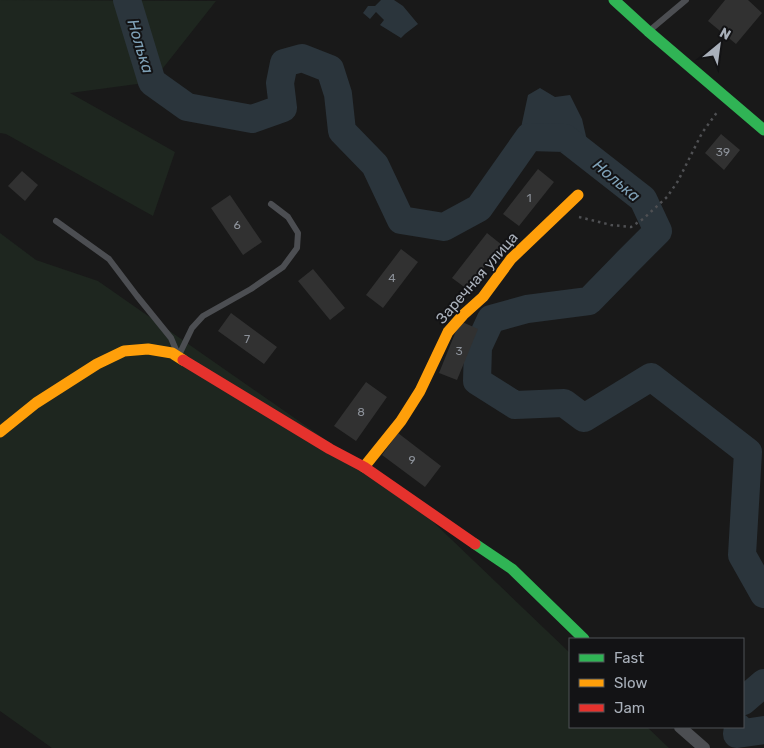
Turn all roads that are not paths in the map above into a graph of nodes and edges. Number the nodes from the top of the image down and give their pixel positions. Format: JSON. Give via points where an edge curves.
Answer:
{"nodes":[{"id":1,"x":614,"y":0,"type":"edge"},
{"id":2,"x":686,"y":0,"type":"edge"},
{"id":3,"x":648,"y":32,"type":"junction"},
{"id":4,"x":764,"y":130,"type":"edge"},
{"id":5,"x":578,"y":195,"type":"dead end"},
{"id":6,"x":271,"y":204,"type":"dead end"},
{"id":7,"x":56,"y":221,"type":"dead end"},
{"id":8,"x":178,"y":356,"type":"junction"},
{"id":9,"x":0,"y":432,"type":"edge"},
{"id":10,"x":364,"y":467,"type":"junction"},
{"id":11,"x":583,"y":638,"type":"edge"},
{"id":12,"x":681,"y":728,"type":"edge"},
{"id":13,"x":704,"y":748,"type":"edge"}],
"edges":[{"from":1,"to":3,"type":"street"},
{"from":2,"to":3,"type":"lane"},
{"from":3,"to":4,"type":"street"},
{"from":5,"to":10,"type":"street","name":"Заречная улица","via":[[511,259],[484,296],[448,332],[420,391]]},
{"from":6,"to":8,"type":"lane","via":[[288,217],[298,233],[296,248],[283,267],[203,316],[192,328]]},
{"from":7,"to":8,"type":"lane","via":[[110,259],[171,338]]},
{"from":8,"to":9,"type":"street","via":[[148,349],[124,351],[44,398]]},
{"from":8,"to":10,"type":"street"},
{"from":10,"to":11,"type":"street","via":[[512,569]]},
{"from":12,"to":13,"type":"street"}]}
